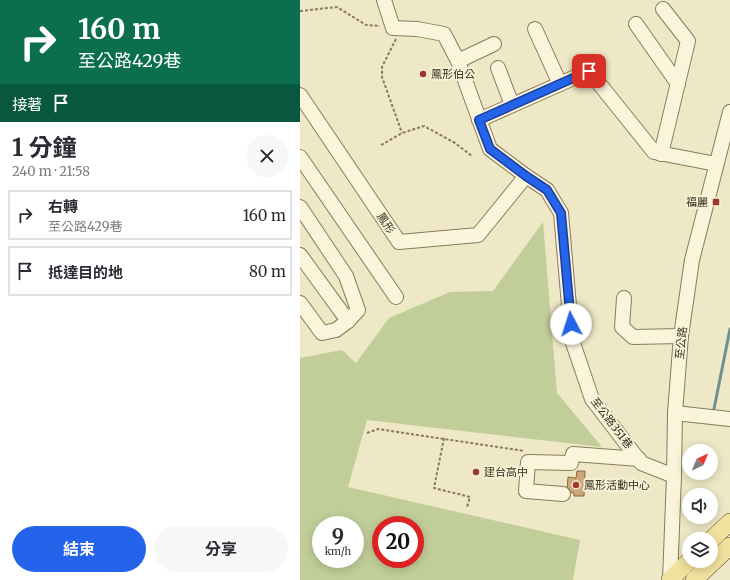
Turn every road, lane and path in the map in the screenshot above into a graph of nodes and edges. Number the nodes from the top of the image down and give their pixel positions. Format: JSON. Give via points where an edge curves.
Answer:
{"nodes":[{"id":1,"x":384,"y":0,"type":"edge"},
{"id":2,"x":663,"y":9,"type":"dead end"},
{"id":3,"x":300,"y":11,"type":"edge"},
{"id":4,"x":636,"y":24,"type":"dead end"},
{"id":5,"x":393,"y":28,"type":"junction"},
{"id":6,"x":535,"y":29,"type":"dead end"},
{"id":7,"x":494,"y":44,"type":"dead end"},
{"id":8,"x":458,"y":61,"type":"junction"},
{"id":9,"x":498,"y":68,"type":"dead end"},
{"id":10,"x":560,"y":84,"type":"junction"},
{"id":11,"x":678,"y":84,"type":"junction"},
{"id":12,"x":300,"y":95,"type":"edge"},
{"id":13,"x":512,"y":105,"type":"junction"},
{"id":14,"x":730,"y":112,"type":"edge"},
{"id":15,"x":479,"y":120,"type":"junction"},
{"id":16,"x":402,"y":133,"type":"junction"},
{"id":17,"x":381,"y":145,"type":"dead end"},
{"id":18,"x":660,"y":154,"type":"junction"},
{"id":19,"x":472,"y":156,"type":"dead end"},
{"id":20,"x":300,"y":157,"type":"edge"},
{"id":21,"x":716,"y":164,"type":"junction"},
{"id":22,"x":526,"y":176,"type":"junction"},
{"id":23,"x":300,"y":207,"type":"edge"},
{"id":24,"x":300,"y":255,"type":"edge"},
{"id":25,"x":396,"y":296,"type":"dead end"},
{"id":26,"x":624,"y":298,"type":"dead end"},
{"id":27,"x":300,"y":304,"type":"edge"},
{"id":28,"x":348,"y":321,"type":"junction"},
{"id":29,"x":681,"y":336,"type":"junction"},
{"id":30,"x":675,"y":413,"type":"junction"},
{"id":31,"x":730,"y":418,"type":"edge"},
{"id":32,"x":367,"y":433,"type":"dead end"},
{"id":33,"x":444,"y":438,"type":"junction"},
{"id":34,"x":525,"y":451,"type":"dead end"},
{"id":35,"x":639,"y":459,"type":"junction"},
{"id":36,"x":674,"y":476,"type":"junction"},
{"id":37,"x":563,"y":494,"type":"dead end"},
{"id":38,"x":468,"y":507,"type":"dead end"},
{"id":39,"x":730,"y":522,"type":"edge"},
{"id":40,"x":718,"y":533,"type":"edge"},
{"id":41,"x":730,"y":546,"type":"edge"},
{"id":42,"x":682,"y":568,"type":"edge"},
{"id":43,"x":670,"y":580,"type":"edge"},
{"id":44,"x":694,"y":580,"type":"edge"}],
"edges":[{"from":1,"to":5,"type":"street"},
{"from":2,"to":11,"type":"street","via":[[688,41]]},
{"from":3,"to":5,"type":"path","via":[[337,7],[366,25]]},
{"from":4,"to":11,"type":"street"},
{"from":5,"to":8,"type":"street","name":"至公路351巷","via":[[444,34]]},
{"from":5,"to":16,"type":"path","via":[[396,39],[382,67],[382,77]]},
{"from":6,"to":10,"type":"street"},
{"from":7,"to":8,"type":"street"},
{"from":8,"to":15,"type":"street","name":"至公路351巷"},
{"from":9,"to":13,"type":"street"},
{"from":10,"to":13,"type":"street"},
{"from":10,"to":18,"type":"street","via":[[589,71],[654,152]]},
{"from":11,"to":18,"type":"street"},
{"from":12,"to":22,"type":"street","name":"鳳形","via":[[399,242],[478,235]]},
{"from":13,"to":15,"type":"street"},
{"from":14,"to":21,"type":"street","name":"至公路"},
{"from":15,"to":22,"type":"street","name":"至公路351巷","via":[[490,149]]},
{"from":16,"to":17,"type":"path"},
{"from":16,"to":19,"type":"path","via":[[424,126],[455,143]]},
{"from":18,"to":21,"type":"street"},
{"from":20,"to":25,"type":"street"},
{"from":21,"to":29,"type":"street","name":"至公路","via":[[692,260]]},
{"from":22,"to":35,"type":"street","name":"至公路351巷","via":[[547,190],[561,213],[572,340],[592,399]]},
{"from":23,"to":28,"type":"street","via":[[346,276],[358,310]]},
{"from":24,"to":28,"type":"street"},
{"from":26,"to":29,"type":"street","via":[[622,327],[633,337]]},
{"from":27,"to":28,"type":"street","via":[[322,332],[336,330]]},
{"from":29,"to":30,"type":"street","name":"至公路"},
{"from":30,"to":31,"type":"street"},
{"from":30,"to":36,"type":"street","name":"至公路"},
{"from":32,"to":33,"type":"path","via":[[378,429]]},
{"from":33,"to":34,"type":"path"},
{"from":33,"to":38,"type":"path","via":[[434,488],[470,496]]},
{"from":35,"to":36,"type":"street","name":"至公路351巷","via":[[641,463]]},
{"from":35,"to":37,"type":"street","via":[[573,454],[571,463],[528,462],[526,491]]},
{"from":36,"to":43,"type":"street","name":"至公路"},
{"from":39,"to":40,"type":"main road"},
{"from":41,"to":44,"type":"main road"},
{"from":42,"to":43,"type":"main road"}]}
